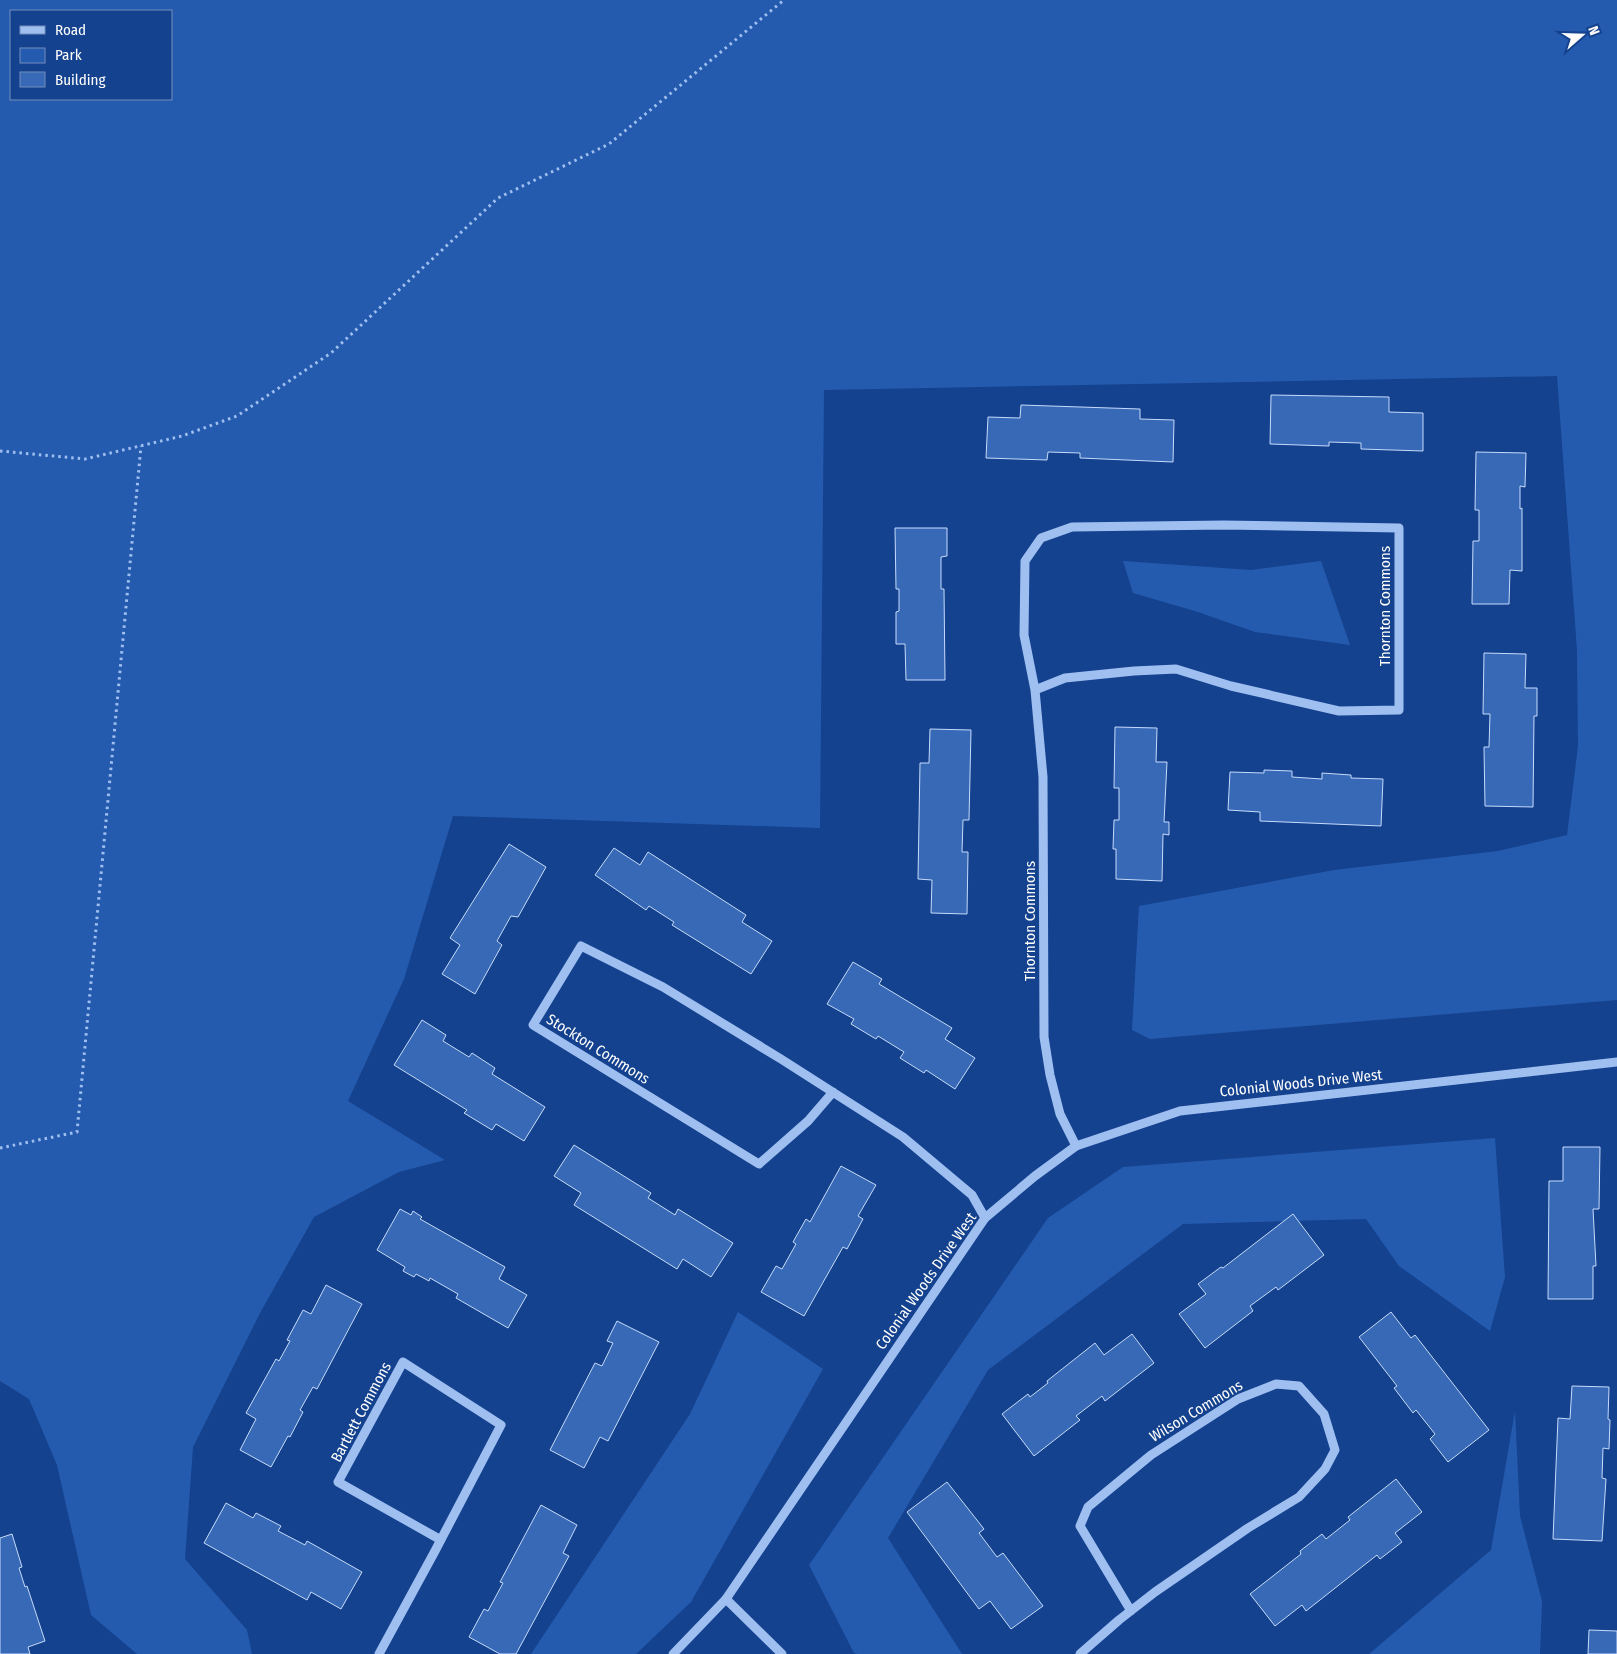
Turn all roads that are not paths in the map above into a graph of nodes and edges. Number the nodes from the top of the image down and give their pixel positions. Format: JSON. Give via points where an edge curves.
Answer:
{"nodes":[{"id":1,"x":1035,"y":690,"type":"junction"},
{"id":2,"x":1617,"y":1062,"type":"edge"},
{"id":3,"x":834,"y":1092,"type":"junction"},
{"id":4,"x":1076,"y":1146,"type":"junction"},
{"id":5,"x":985,"y":1218,"type":"junction"},
{"id":6,"x":441,"y":1540,"type":"junction"},
{"id":7,"x":726,"y":1599,"type":"junction"},
{"id":8,"x":1131,"y":1611,"type":"junction"},
{"id":9,"x":378,"y":1654,"type":"edge"},
{"id":10,"x":674,"y":1654,"type":"edge"},
{"id":11,"x":782,"y":1654,"type":"edge"},
{"id":12,"x":1080,"y":1654,"type":"edge"}],
"edges":[{"from":1,"to":1,"type":"street","name":"Thornton Commons","via":[[1024,636],[1025,561],[1041,538],[1072,526],[1399,528],[1399,710],[1338,711],[1231,686],[1176,669],[1065,678]]},
{"from":1,"to":4,"type":"street","name":"Thornton Commons","via":[[1043,777],[1044,1037],[1060,1114]]},
{"from":2,"to":4,"type":"street","name":"Colonial Woods Drive West","via":[[1180,1111]]},
{"from":3,"to":3,"type":"street","name":"Stockton Commons","via":[[663,987],[581,946],[533,1025],[759,1164],[808,1121]]},
{"from":3,"to":5,"type":"street","name":"Stockton Commons","via":[[903,1137],[972,1195]]},
{"from":4,"to":5,"type":"street","name":"Colonial Woods Drive West"},
{"from":5,"to":7,"type":"street","name":"Colonial Woods Drive West"},
{"from":6,"to":6,"type":"street","name":"Bartlett Commons","via":[[501,1425],[403,1362],[338,1482]]},
{"from":6,"to":9,"type":"street","name":"Bartlett Commons"},
{"from":7,"to":10,"type":"street","name":"Colonial Woods Drive West"},
{"from":7,"to":11,"type":"street"},
{"from":8,"to":8,"type":"street","name":"Wilson Commons","via":[[1248,1528],[1299,1497],[1325,1469],[1335,1450],[1324,1414],[1299,1386],[1276,1384],[1238,1399],[1151,1455],[1088,1507],[1080,1526]]},
{"from":8,"to":12,"type":"street","name":"Wilson Commons"}]}
